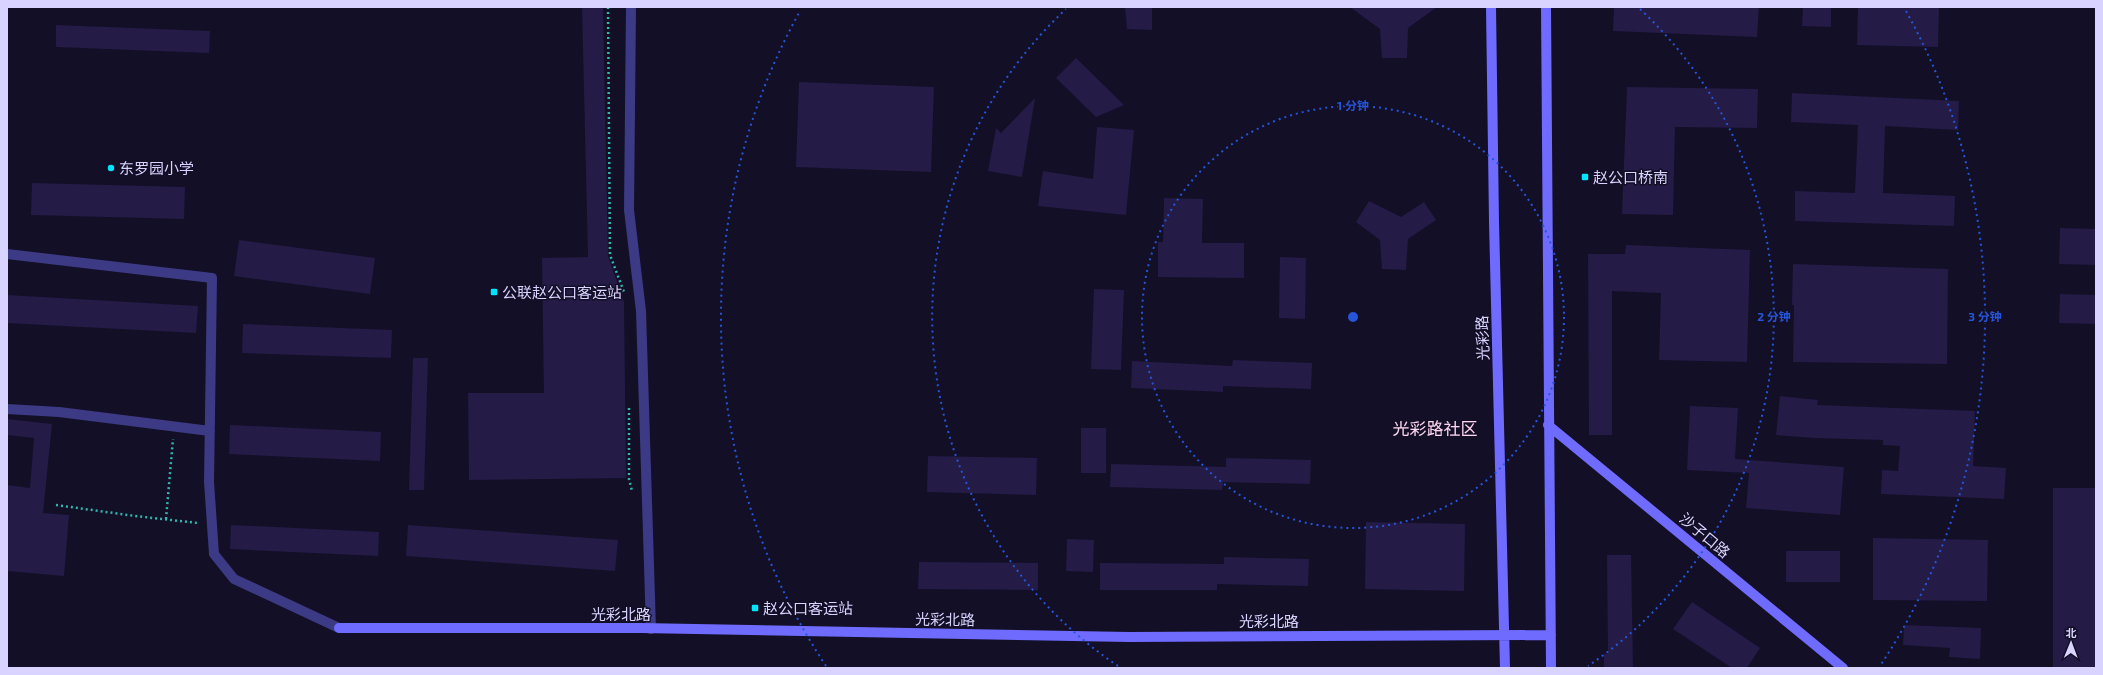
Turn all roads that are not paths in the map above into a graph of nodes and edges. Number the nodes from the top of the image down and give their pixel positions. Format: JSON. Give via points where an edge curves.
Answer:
{"nodes":[{"id":1,"x":631,"y":7,"type":"edge"},
{"id":2,"x":1491,"y":7,"type":"edge"},
{"id":3,"x":1546,"y":7,"type":"edge"},
{"id":4,"x":7,"y":254,"type":"edge"},
{"id":5,"x":7,"y":409,"type":"edge"},
{"id":6,"x":1548,"y":424,"type":"junction"},
{"id":7,"x":210,"y":431,"type":"junction"},
{"id":8,"x":651,"y":629,"type":"junction"},
{"id":9,"x":1505,"y":635,"type":"junction"},
{"id":10,"x":1551,"y":635,"type":"junction"},
{"id":11,"x":1505,"y":668,"type":"edge"},
{"id":12,"x":1551,"y":668,"type":"edge"},
{"id":13,"x":1843,"y":668,"type":"edge"}],
"edges":[{"from":1,"to":8,"type":"street","via":[[629,210],[641,310]]},
{"from":2,"to":9,"type":"street","name":"光彩路"},
{"from":3,"to":6,"type":"street"},
{"from":4,"to":7,"type":"street","via":[[212,278]]},
{"from":5,"to":7,"type":"street","via":[[59,412]]},
{"from":6,"to":10,"type":"street"},
{"from":6,"to":13,"type":"street","name":"沙子口路"},
{"from":7,"to":8,"type":"street","name":"光彩北路","via":[[209,482],[214,554],[234,579],[339,628]]},
{"from":8,"to":9,"type":"street","name":"光彩北路","via":[[1129,637]]},
{"from":9,"to":10,"type":"street","name":"光彩北路"},
{"from":9,"to":11,"type":"street","name":"光彩路"},
{"from":10,"to":12,"type":"street"}]}
